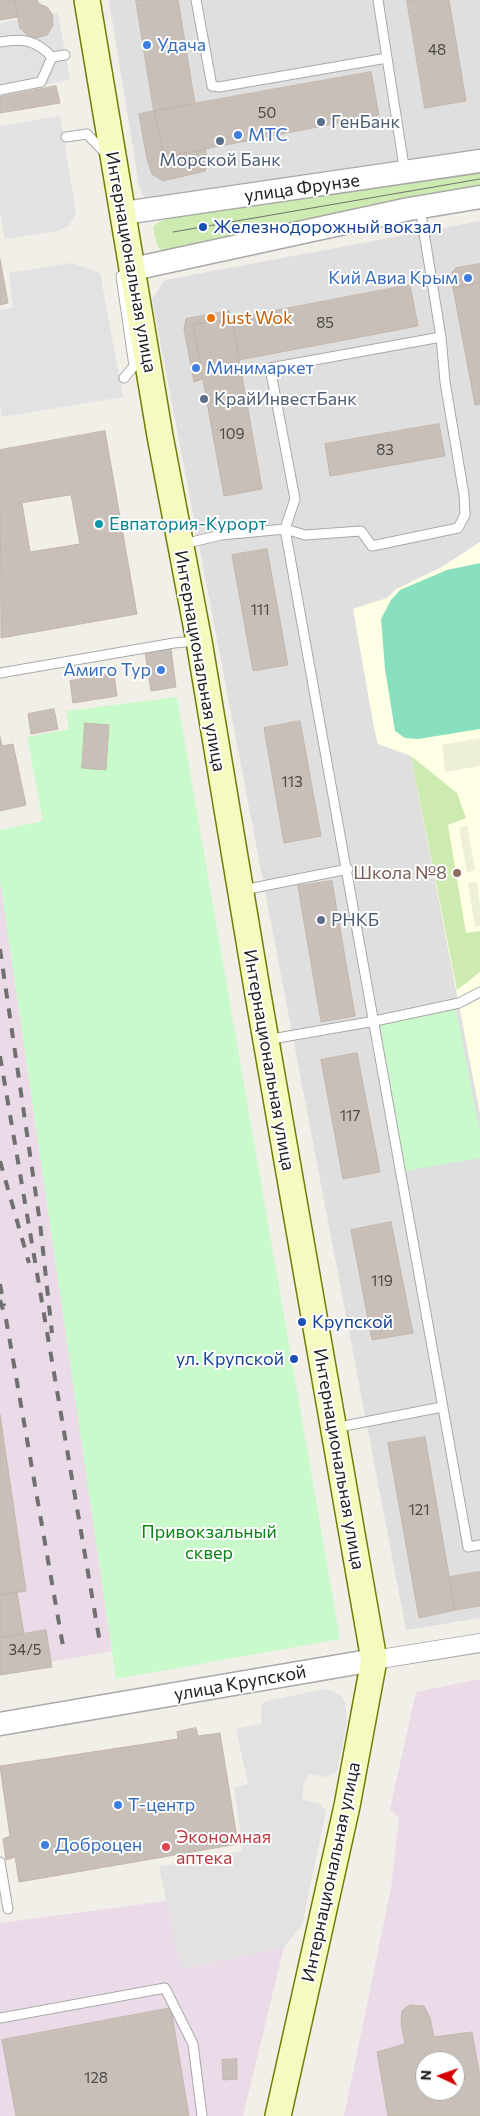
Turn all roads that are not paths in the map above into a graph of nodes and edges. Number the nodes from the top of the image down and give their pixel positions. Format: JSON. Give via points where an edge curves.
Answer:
{"nodes":[{"id":1,"x":87,"y":0,"type":"edge"},
{"id":2,"x":196,"y":0,"type":"edge"},
{"id":3,"x":378,"y":0,"type":"edge"},
{"id":4,"x":0,"y":42,"type":"edge"},
{"id":5,"x":66,"y":55,"type":"dead end"},
{"id":6,"x":52,"y":57,"type":"junction"},
{"id":7,"x":387,"y":58,"type":"junction"},
{"id":8,"x":0,"y":90,"type":"edge"},
{"id":9,"x":69,"y":137,"type":"dead end"},
{"id":10,"x":480,"y":161,"type":"edge"},
{"id":11,"x":114,"y":164,"type":"junction"},
{"id":12,"x":406,"y":173,"type":"junction"},
{"id":13,"x":480,"y":196,"type":"edge"},
{"id":14,"x":420,"y":207,"type":"junction"},
{"id":15,"x":124,"y":213,"type":"junction"},
{"id":16,"x":128,"y":239,"type":"junction"},
{"id":17,"x":133,"y":269,"type":"junction"},
{"id":18,"x":441,"y":337,"type":"junction"},
{"id":19,"x":124,"y":378,"type":"dead end"},
{"id":20,"x":285,"y":529,"type":"junction"},
{"id":21,"x":180,"y":544,"type":"junction"},
{"id":22,"x":199,"y":641,"type":"junction"},
{"id":23,"x":0,"y":673,"type":"edge"},
{"id":24,"x":348,"y":869,"type":"junction"},
{"id":25,"x":240,"y":890,"type":"junction"},
{"id":26,"x":480,"y":992,"type":"edge"},
{"id":27,"x":375,"y":1021,"type":"junction"},
{"id":28,"x":266,"y":1040,"type":"junction"},
{"id":29,"x":442,"y":1407,"type":"junction"},
{"id":30,"x":333,"y":1428,"type":"junction"},
{"id":31,"x":480,"y":1545,"type":"edge"},
{"id":32,"x":480,"y":1643,"type":"edge"},
{"id":33,"x":374,"y":1660,"type":"junction"},
{"id":34,"x":0,"y":1724,"type":"edge"},
{"id":35,"x":0,"y":1862,"type":"edge"},
{"id":36,"x":8,"y":1909,"type":"dead end"},
{"id":37,"x":0,"y":2018,"type":"edge"},
{"id":38,"x":202,"y":2116,"type":"edge"},
{"id":39,"x":278,"y":2116,"type":"edge"}],
"edges":[{"from":1,"to":11,"type":"main road","name":"Интернациональная улица"},
{"from":2,"to":7,"type":"lane","via":[[212,86]]},
{"from":3,"to":7,"type":"lane"},
{"from":4,"to":6,"type":"lane","via":[[16,40],[41,46]]},
{"from":5,"to":6,"type":"lane"},
{"from":6,"to":8,"type":"lane","via":[[40,82]]},
{"from":7,"to":12,"type":"lane"},
{"from":9,"to":11,"type":"lane","via":[[87,134]]},
{"from":10,"to":12,"type":"street","name":"улица Фрунзе"},
{"from":11,"to":15,"type":"main road","name":"Интернациональная улица"},
{"from":12,"to":15,"type":"street","name":"улица Фрунзе"},
{"from":13,"to":14,"type":"street"},
{"from":14,"to":17,"type":"street"},
{"from":14,"to":18,"type":"lane"},
{"from":15,"to":16,"type":"main road","name":"Интернациональная улица"},
{"from":16,"to":17,"type":"main road","name":"Интернациональная улица"},
{"from":16,"to":19,"type":"lane","via":[[120,270],[134,366]]},
{"from":17,"to":21,"type":"main road","name":"Интернациональная улица"},
{"from":18,"to":20,"type":"lane","via":[[270,368],[295,499]]},
{"from":18,"to":20,"type":"lane","via":[[445,382],[464,494],[465,515],[458,528],[372,546],[361,530],[305,535]]},
{"from":20,"to":21,"type":"lane","via":[[221,535]]},
{"from":20,"to":24,"type":"lane"},
{"from":21,"to":22,"type":"main road","name":"Интернациональная улица"},
{"from":22,"to":23,"type":"lane"},
{"from":22,"to":25,"type":"main road","name":"Интернациональная улица"},
{"from":24,"to":25,"type":"lane"},
{"from":24,"to":27,"type":"lane"},
{"from":25,"to":28,"type":"main road","name":"Интернациональная улица"},
{"from":26,"to":27,"type":"lane","via":[[459,1003]]},
{"from":27,"to":28,"type":"lane"},
{"from":27,"to":29,"type":"lane"},
{"from":28,"to":30,"type":"main road","name":"Интернациональная улица"},
{"from":29,"to":30,"type":"lane"},
{"from":29,"to":31,"type":"lane","via":[[468,1547]]},
{"from":30,"to":33,"type":"main road","name":"Интернациональная улица"},
{"from":32,"to":33,"type":"street","name":"улица Крупской"},
{"from":33,"to":34,"type":"street","name":"улица Крупской"},
{"from":33,"to":39,"type":"main road","name":"Интернациональная улица","via":[[347,1806]]},
{"from":35,"to":36,"type":"lane"},
{"from":37,"to":38,"type":"lane","via":[[165,1988],[193,2044]]}]}
